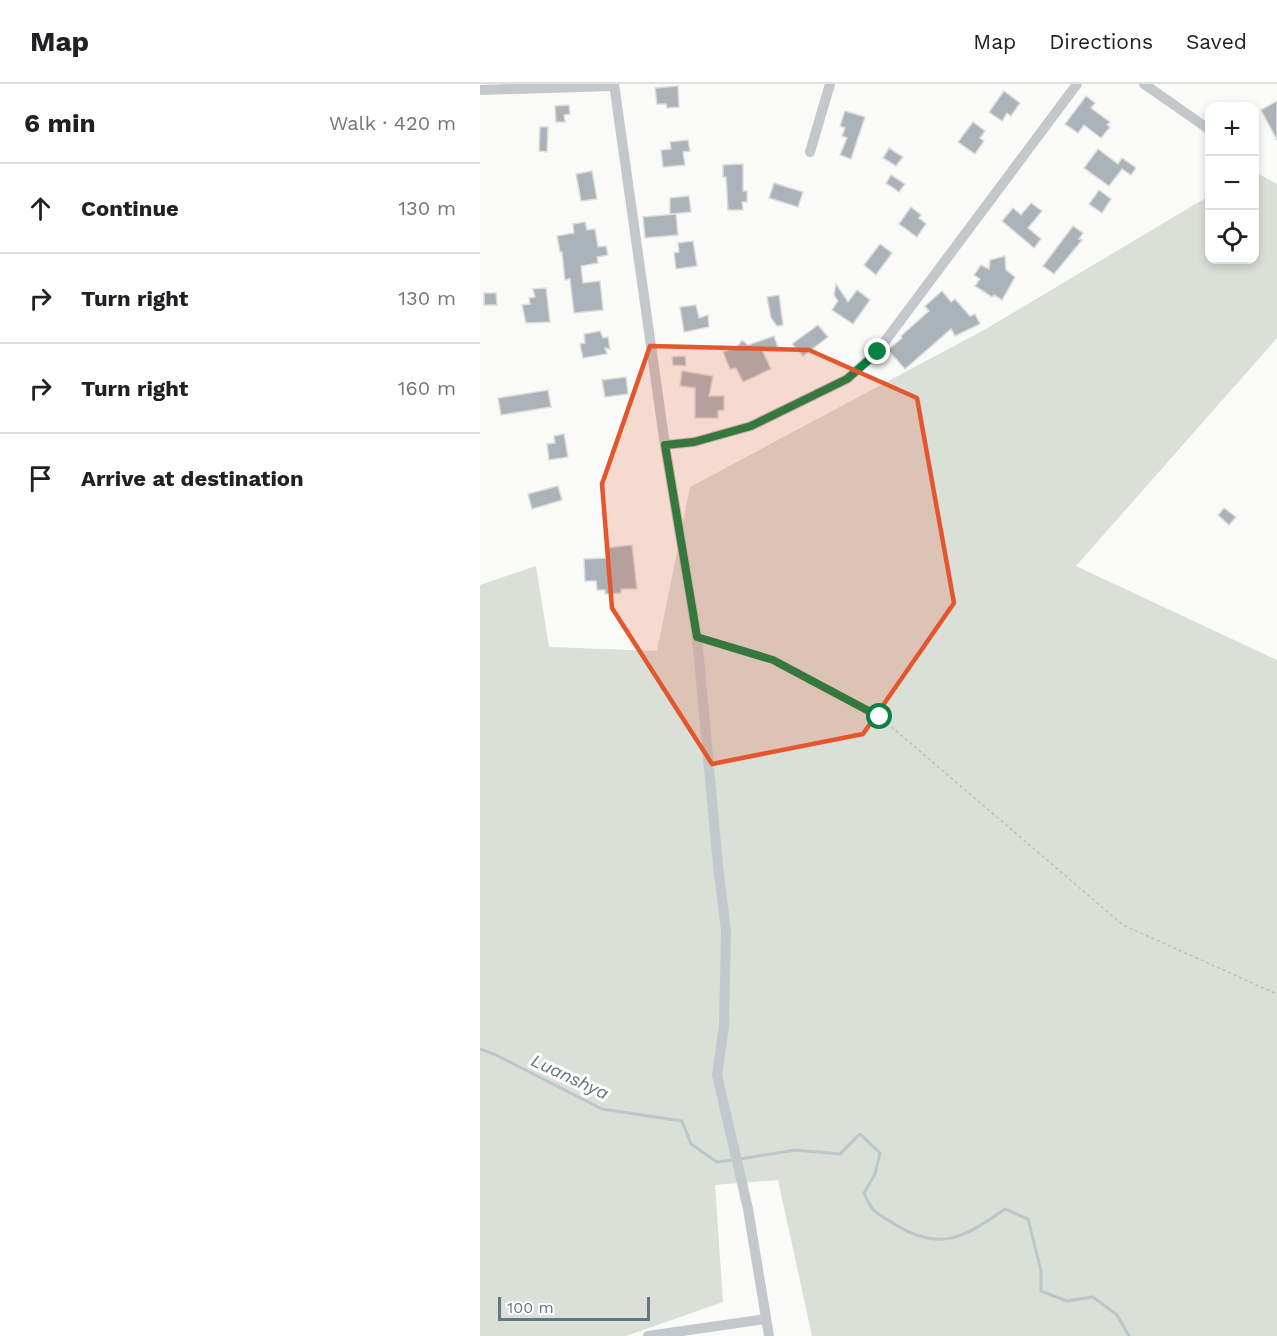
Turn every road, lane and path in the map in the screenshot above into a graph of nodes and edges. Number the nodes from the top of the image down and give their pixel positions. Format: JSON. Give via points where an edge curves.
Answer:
{"nodes":[{"id":1,"x":830,"y":84,"type":"edge"},
{"id":2,"x":1077,"y":84,"type":"edge"},
{"id":3,"x":1144,"y":84,"type":"edge"},
{"id":4,"x":614,"y":85,"type":"edge"},
{"id":5,"x":480,"y":90,"type":"edge"},
{"id":6,"x":1205,"y":127,"type":"edge"},
{"id":7,"x":810,"y":152,"type":"dead end"},
{"id":8,"x":665,"y":445,"type":"junction"},
{"id":9,"x":697,"y":637,"type":"junction"},
{"id":10,"x":1277,"y":994,"type":"edge"},
{"id":11,"x":766,"y":1319,"type":"junction"},
{"id":12,"x":648,"y":1336,"type":"edge"},
{"id":13,"x":769,"y":1336,"type":"edge"}],
"edges":[{"from":1,"to":7,"type":"street"},
{"from":2,"to":8,"type":"street","via":[[878,352],[847,379],[751,426],[694,442]]},
{"from":3,"to":6,"type":"street"},
{"from":4,"to":5,"type":"street"},
{"from":4,"to":8,"type":"street"},
{"from":8,"to":9,"type":"street"},
{"from":9,"to":10,"type":"path","via":[[773,660],[880,717],[1123,925]]},
{"from":9,"to":11,"type":"street","via":[[726,932],[724,1026],[717,1075],[748,1209]]},
{"from":11,"to":12,"type":"street"},
{"from":11,"to":13,"type":"street"}]}
